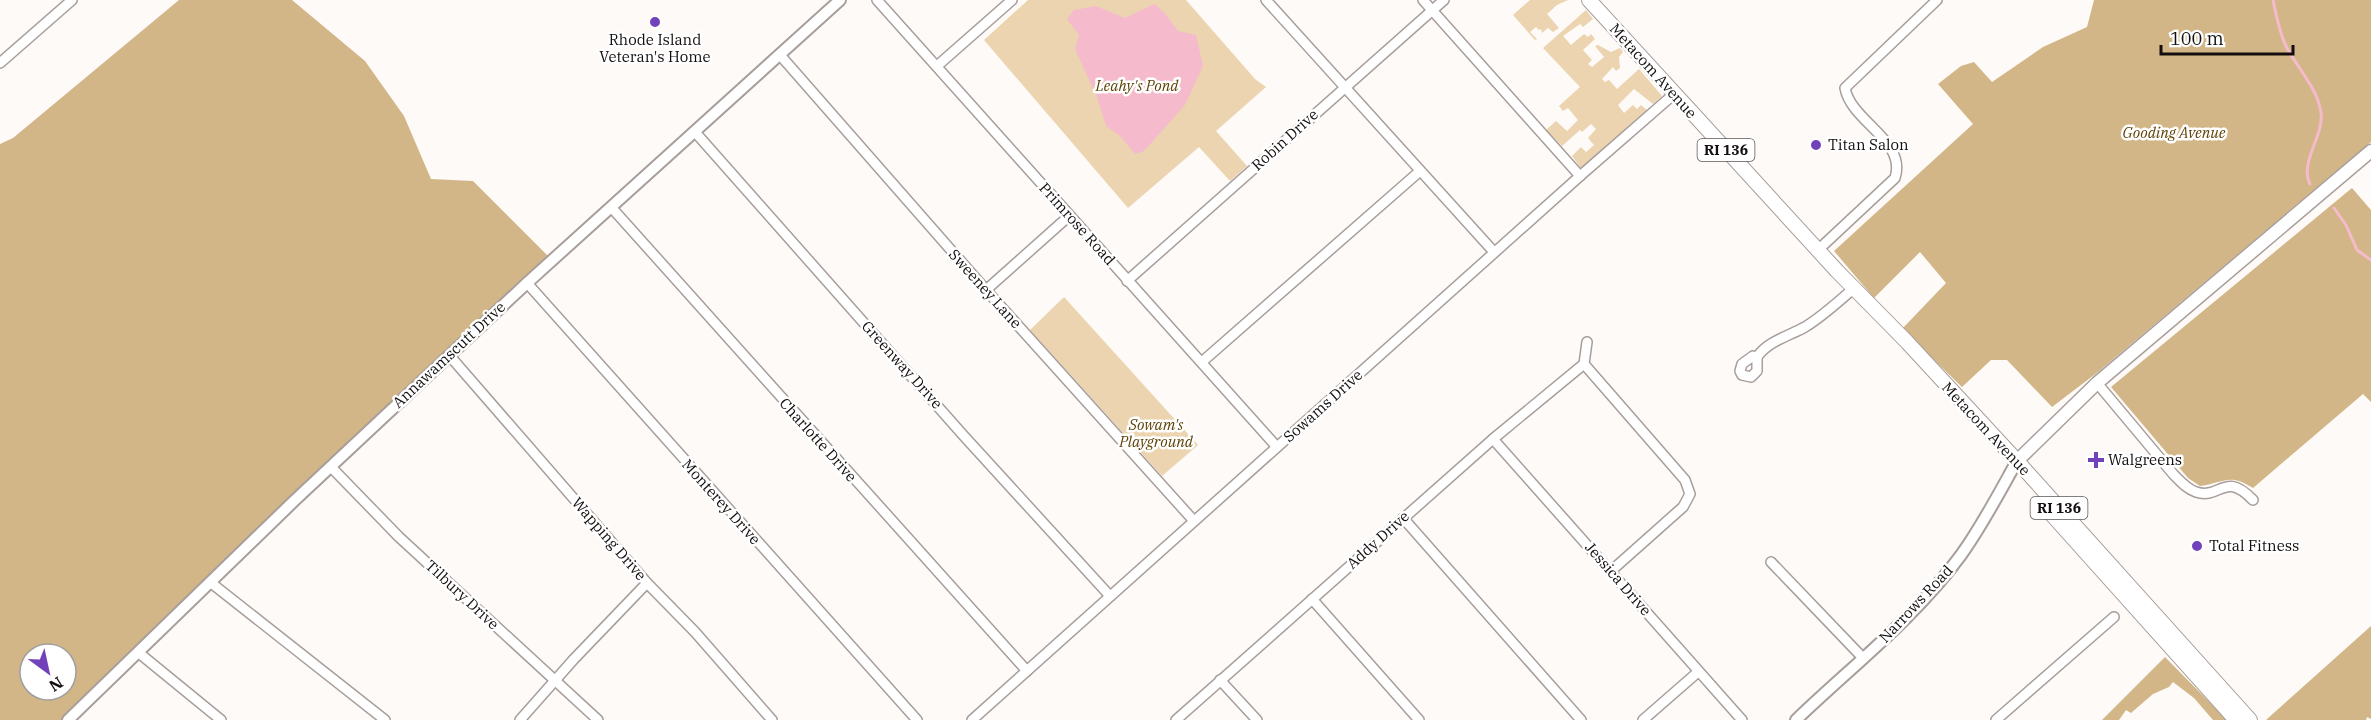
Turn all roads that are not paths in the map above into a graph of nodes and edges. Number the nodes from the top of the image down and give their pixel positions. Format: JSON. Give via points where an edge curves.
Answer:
{"nodes":[{"id":1,"x":72,"y":0,"type":"edge"},
{"id":2,"x":840,"y":0,"type":"edge"},
{"id":3,"x":877,"y":0,"type":"edge"},
{"id":4,"x":1012,"y":0,"type":"edge"},
{"id":5,"x":1266,"y":0,"type":"edge"},
{"id":6,"x":1423,"y":0,"type":"edge"},
{"id":7,"x":1444,"y":0,"type":"edge"},
{"id":8,"x":1589,"y":0,"type":"edge"},
{"id":9,"x":1937,"y":0,"type":"edge"},
{"id":10,"x":1433,"y":10,"type":"junction"},
{"id":11,"x":780,"y":55,"type":"junction"},
{"id":12,"x":0,"y":63,"type":"edge"},
{"id":13,"x":937,"y":66,"type":"junction"},
{"id":14,"x":1345,"y":87,"type":"junction"},
{"id":15,"x":1674,"y":94,"type":"junction"},
{"id":16,"x":695,"y":132,"type":"junction"},
{"id":17,"x":2371,"y":151,"type":"edge"},
{"id":18,"x":1420,"y":171,"type":"junction"},
{"id":19,"x":1580,"y":176,"type":"junction"},
{"id":20,"x":611,"y":207,"type":"junction"},
{"id":21,"x":1069,"y":216,"type":"junction"},
{"id":22,"x":1818,"y":250,"type":"junction"},
{"id":23,"x":1494,"y":252,"type":"junction"},
{"id":24,"x":1127,"y":281,"type":"junction"},
{"id":25,"x":527,"y":283,"type":"junction"},
{"id":26,"x":1854,"y":288,"type":"junction"},
{"id":27,"x":986,"y":290,"type":"junction"},
{"id":28,"x":1587,"y":342,"type":"dead end"},
{"id":29,"x":449,"y":356,"type":"junction"},
{"id":30,"x":1757,"y":357,"type":"dead end"},
{"id":31,"x":1203,"y":361,"type":"junction"},
{"id":32,"x":1584,"y":364,"type":"junction"},
{"id":33,"x":2097,"y":383,"type":"junction"},
{"id":34,"x":1493,"y":439,"type":"junction"},
{"id":35,"x":1277,"y":447,"type":"junction"},
{"id":36,"x":2015,"y":465,"type":"junction"},
{"id":37,"x":331,"y":467,"type":"junction"},
{"id":38,"x":2253,"y":500,"type":"dead end"},
{"id":39,"x":1403,"y":518,"type":"junction"},
{"id":40,"x":1194,"y":521,"type":"junction"},
{"id":41,"x":1772,"y":562,"type":"dead end"},
{"id":42,"x":1611,"y":571,"type":"junction"},
{"id":43,"x":210,"y":582,"type":"junction"},
{"id":44,"x":647,"y":583,"type":"junction"},
{"id":45,"x":1110,"y":596,"type":"junction"},
{"id":46,"x":1312,"y":599,"type":"junction"},
{"id":47,"x":2114,"y":617,"type":"dead end"},
{"id":48,"x":139,"y":652,"type":"junction"},
{"id":49,"x":1863,"y":658,"type":"junction"},
{"id":50,"x":1027,"y":670,"type":"junction"},
{"id":51,"x":1698,"y":672,"type":"junction"},
{"id":52,"x":1221,"y":680,"type":"junction"},
{"id":53,"x":555,"y":681,"type":"junction"},
{"id":54,"x":68,"y":720,"type":"edge"},
{"id":55,"x":222,"y":720,"type":"edge"},
{"id":56,"x":385,"y":720,"type":"edge"},
{"id":57,"x":520,"y":720,"type":"edge"},
{"id":58,"x":598,"y":720,"type":"edge"},
{"id":59,"x":772,"y":720,"type":"edge"},
{"id":60,"x":917,"y":720,"type":"edge"},
{"id":61,"x":972,"y":720,"type":"edge"},
{"id":62,"x":1176,"y":720,"type":"edge"},
{"id":63,"x":1257,"y":720,"type":"edge"},
{"id":64,"x":1419,"y":720,"type":"edge"},
{"id":65,"x":1581,"y":720,"type":"edge"},
{"id":66,"x":1643,"y":720,"type":"edge"},
{"id":67,"x":1742,"y":720,"type":"edge"},
{"id":68,"x":1796,"y":720,"type":"edge"},
{"id":69,"x":1996,"y":720,"type":"edge"},
{"id":70,"x":2236,"y":720,"type":"edge"},
{"id":71,"x":2250,"y":720,"type":"edge"}],
"edges":[{"from":1,"to":12,"type":"street"},
{"from":2,"to":11,"type":"street","name":"Annawamscutt Drive"},
{"from":3,"to":13,"type":"street","name":"Primrose Road"},
{"from":4,"to":13,"type":"street"},
{"from":5,"to":14,"type":"street"},
{"from":6,"to":10,"type":"street"},
{"from":7,"to":10,"type":"street","name":"Robin Drive"},
{"from":8,"to":15,"type":"main road","name":"Metacom Avenue","number":"RI 136"},
{"from":9,"to":22,"type":"street","via":[[1845,88],[1855,108],[1893,151],[1898,169],[1895,178]]},
{"from":10,"to":14,"type":"street","name":"Robin Drive"},
{"from":10,"to":19,"type":"street"},
{"from":11,"to":16,"type":"street","name":"Annawamscutt Drive"},
{"from":11,"to":27,"type":"street","name":"Sweeney Lane"},
{"from":13,"to":21,"type":"street","name":"Primrose Road"},
{"from":14,"to":18,"type":"street"},
{"from":14,"to":24,"type":"street","name":"Robin Drive"},
{"from":15,"to":19,"type":"street","name":"Sowams Drive"},
{"from":15,"to":22,"type":"main road","name":"Metacom Avenue","number":"RI 136"},
{"from":16,"to":20,"type":"street","name":"Annawamscutt Drive"},
{"from":16,"to":45,"type":"street","name":"Greenway Drive"},
{"from":17,"to":33,"type":"main road"},
{"from":18,"to":23,"type":"street"},
{"from":18,"to":31,"type":"street"},
{"from":19,"to":23,"type":"street","name":"Sowams Drive"},
{"from":20,"to":25,"type":"street","name":"Annawamscutt Drive"},
{"from":20,"to":50,"type":"street","name":"Charlotte Drive"},
{"from":21,"to":24,"type":"street","name":"Primrose Road"},
{"from":21,"to":27,"type":"street"},
{"from":22,"to":26,"type":"main road","name":"Metacom Avenue","number":"RI 136"},
{"from":23,"to":35,"type":"street","name":"Sowams Drive"},
{"from":24,"to":31,"type":"street","name":"Primrose Road"},
{"from":25,"to":29,"type":"street","name":"Annawamscutt Drive"},
{"from":25,"to":60,"type":"street","name":"Monterey Drive"},
{"from":26,"to":30,"type":"street","via":[[1807,325],[1762,349]]},
{"from":26,"to":36,"type":"main road","name":"Metacom Avenue","number":"RI 136","via":[[1959,410]]},
{"from":27,"to":40,"type":"street","name":"Sweeney Lane"},
{"from":28,"to":32,"type":"street"},
{"from":29,"to":37,"type":"street","name":"Annawamscutt Drive"},
{"from":29,"to":44,"type":"street","name":"Wapping Drive"},
{"from":31,"to":35,"type":"street","name":"Primrose Road"},
{"from":32,"to":34,"type":"street","name":"Addy Drive"},
{"from":32,"to":42,"type":"street","via":[[1685,480],[1690,494],[1683,507]]},
{"from":33,"to":36,"type":"main road"},
{"from":33,"to":38,"type":"street","via":[[2187,488],[2202,493],[2236,487]]},
{"from":34,"to":39,"type":"street","name":"Addy Drive"},
{"from":34,"to":42,"type":"street","name":"Jessica Drive"},
{"from":35,"to":40,"type":"street","name":"Sowams Drive"},
{"from":36,"to":49,"type":"street","name":"Narrows Road","via":[[1960,555],[1919,604]]},
{"from":36,"to":70,"type":"main road","name":"Metacom Avenue","number":"RI 136","via":[[2092,561]]},
{"from":36,"to":71,"type":"main road","name":"Metacom Avenue","number":"RI 136"},
{"from":37,"to":43,"type":"street","name":"Annawamscutt Drive"},
{"from":37,"to":53,"type":"street","name":"Tilbury Drive","via":[[399,537]]},
{"from":39,"to":46,"type":"street","name":"Addy Drive"},
{"from":39,"to":65,"type":"street"},
{"from":40,"to":45,"type":"street","name":"Sowams Drive"},
{"from":41,"to":49,"type":"street"},
{"from":42,"to":51,"type":"street","name":"Jessica Drive"},
{"from":43,"to":48,"type":"street","name":"Annawamscutt Drive"},
{"from":43,"to":56,"type":"street"},
{"from":44,"to":53,"type":"street"},
{"from":44,"to":59,"type":"street","name":"Wapping Drive"},
{"from":45,"to":50,"type":"street","name":"Sowams Drive"},
{"from":46,"to":52,"type":"street","name":"Addy Drive"},
{"from":46,"to":64,"type":"street"},
{"from":47,"to":69,"type":"street"},
{"from":48,"to":54,"type":"street","name":"Annawamscutt Drive"},
{"from":48,"to":55,"type":"street"},
{"from":49,"to":68,"type":"street","name":"Narrows Road"},
{"from":50,"to":61,"type":"street","name":"Sowams Drive"},
{"from":51,"to":66,"type":"street"},
{"from":51,"to":67,"type":"street","name":"Jessica Drive"},
{"from":52,"to":62,"type":"street","name":"Addy Drive"},
{"from":52,"to":63,"type":"street"},
{"from":53,"to":57,"type":"street"},
{"from":53,"to":58,"type":"street","name":"Tilbury Drive"}]}
